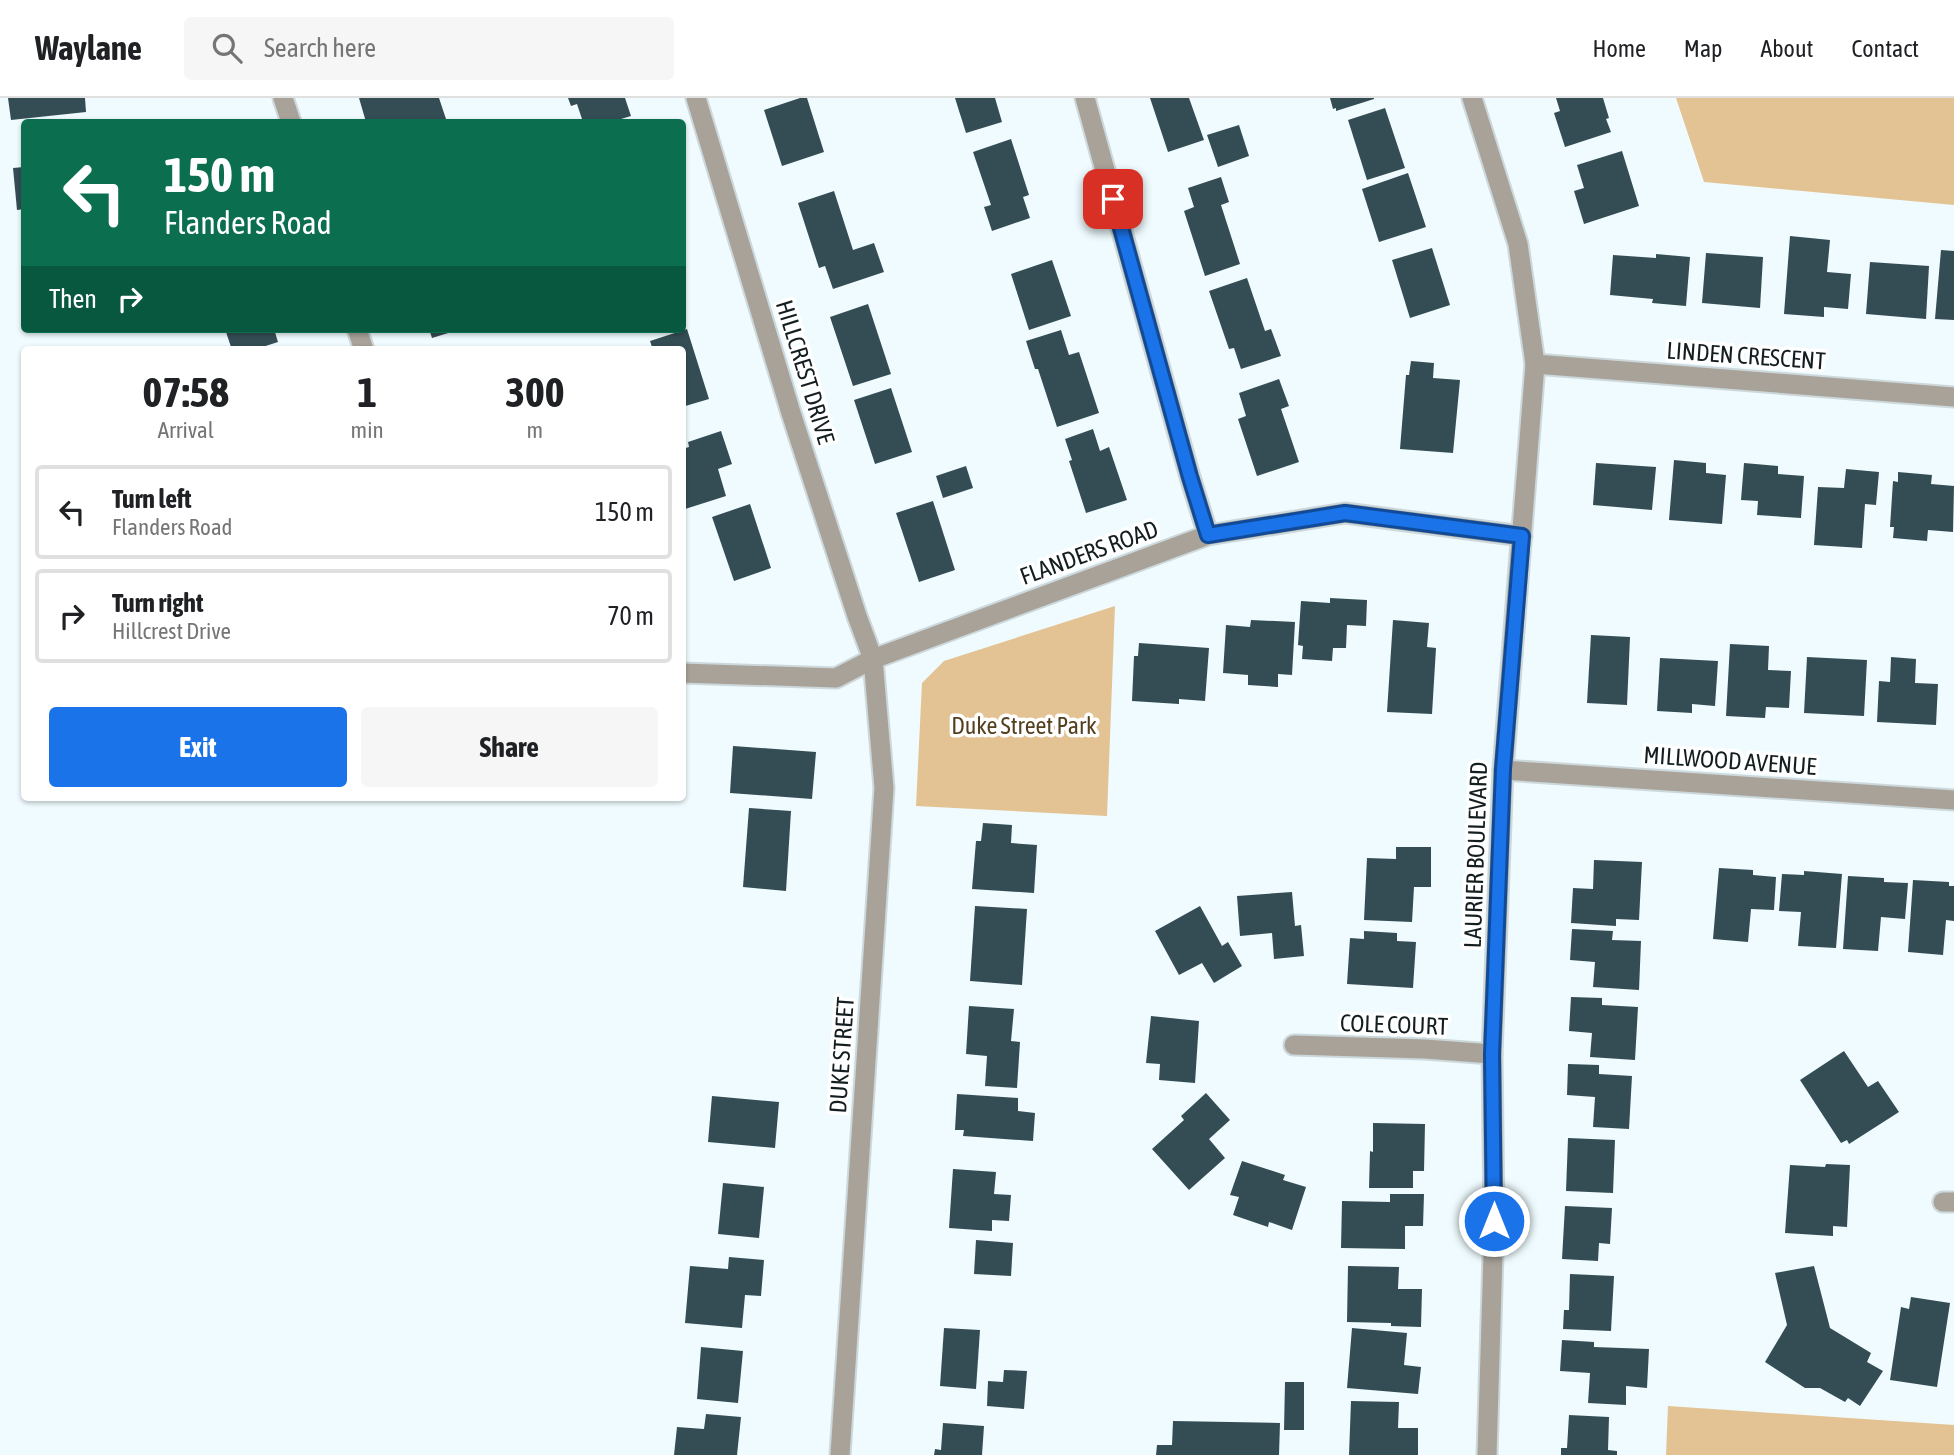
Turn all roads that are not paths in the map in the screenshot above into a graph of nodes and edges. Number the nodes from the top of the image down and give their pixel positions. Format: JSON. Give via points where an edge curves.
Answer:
{"nodes":[{"id":1,"x":283,"y":98,"type":"edge"},
{"id":2,"x":696,"y":98,"type":"edge"},
{"id":3,"x":1085,"y":98,"type":"edge"},
{"id":4,"x":1472,"y":98,"type":"edge"},
{"id":5,"x":290,"y":119,"type":"edge"},
{"id":6,"x":1535,"y":364,"type":"junction"},
{"id":7,"x":1954,"y":397,"type":"edge"},
{"id":8,"x":1208,"y":535,"type":"junction"},
{"id":9,"x":1522,"y":536,"type":"junction"},
{"id":10,"x":873,"y":659,"type":"junction"},
{"id":11,"x":686,"y":673,"type":"edge"},
{"id":12,"x":1503,"y":769,"type":"junction"},
{"id":13,"x":1954,"y":800,"type":"edge"},
{"id":14,"x":1294,"y":1045,"type":"dead end"},
{"id":15,"x":1492,"y":1054,"type":"junction"},
{"id":16,"x":840,"y":1455,"type":"edge"},
{"id":17,"x":1487,"y":1455,"type":"edge"}],
"edges":[{"from":1,"to":5,"type":"street"},
{"from":2,"to":10,"type":"street","name":"HILLCREST DRIVE"},
{"from":3,"to":8,"type":"street"},
{"from":4,"to":6,"type":"street","name":"LAURIER BOULEVARD","via":[[1518,244]]},
{"from":6,"to":7,"type":"street","name":"LINDEN CRESCENT"},
{"from":6,"to":9,"type":"street","name":"LAURIER BOULEVARD"},
{"from":8,"to":9,"type":"street","name":"FLANDERS ROAD","via":[[1345,513]]},
{"from":8,"to":10,"type":"street","name":"FLANDERS ROAD"},
{"from":9,"to":12,"type":"street","name":"LAURIER BOULEVARD"},
{"from":10,"to":11,"type":"street","name":"FLANDERS ROAD","via":[[836,678]]},
{"from":10,"to":16,"type":"street","name":"DUKE STREET","via":[[884,788]]},
{"from":12,"to":13,"type":"street","name":"MILLWOOD AVENUE"},
{"from":12,"to":15,"type":"street","name":"LAURIER BOULEVARD"},
{"from":14,"to":15,"type":"street","name":"COLE COURT"},
{"from":15,"to":17,"type":"street","name":"LAURIER BOULEVARD","via":[[1494,1221]]}]}
